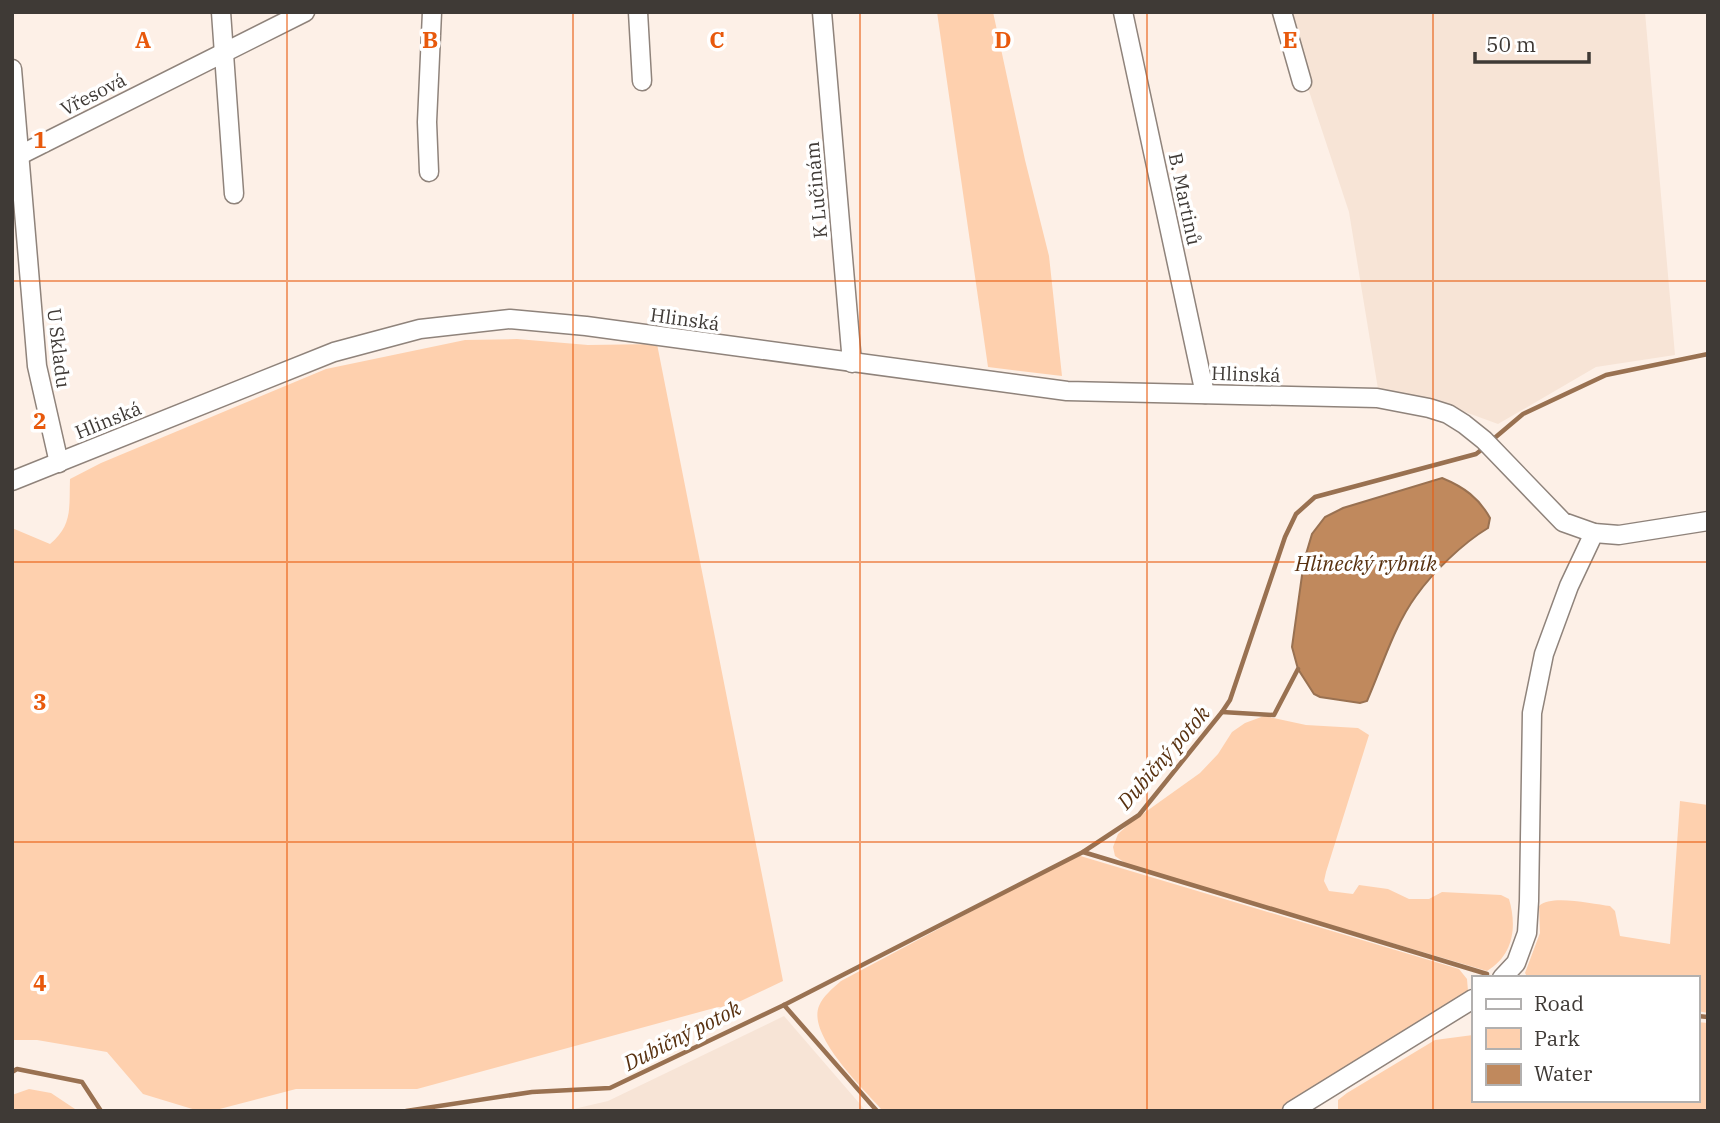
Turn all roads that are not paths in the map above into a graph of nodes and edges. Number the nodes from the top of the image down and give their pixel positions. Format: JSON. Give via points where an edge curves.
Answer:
{"nodes":[{"id":1,"x":221,"y":12,"type":"edge"},
{"id":2,"x":305,"y":12,"type":"edge"},
{"id":3,"x":432,"y":12,"type":"edge"},
{"id":4,"x":638,"y":12,"type":"edge"},
{"id":5,"x":822,"y":12,"type":"edge"},
{"id":6,"x":1123,"y":12,"type":"edge"},
{"id":7,"x":1282,"y":12,"type":"edge"},
{"id":8,"x":225,"y":51,"type":"junction"},
{"id":9,"x":12,"y":69,"type":"edge"},
{"id":10,"x":642,"y":81,"type":"dead end"},
{"id":11,"x":1302,"y":82,"type":"dead end"},
{"id":12,"x":16,"y":157,"type":"edge"},
{"id":13,"x":429,"y":172,"type":"dead end"},
{"id":14,"x":234,"y":194,"type":"dead end"},
{"id":15,"x":852,"y":363,"type":"junction"},
{"id":16,"x":1206,"y":394,"type":"junction"},
{"id":17,"x":59,"y":463,"type":"junction"},
{"id":18,"x":12,"y":481,"type":"edge"},
{"id":19,"x":1708,"y":521,"type":"edge"},
{"id":20,"x":1594,"y":533,"type":"junction"},
{"id":21,"x":1504,"y":976,"type":"edge"},
{"id":22,"x":1472,"y":1000,"type":"edge"},
{"id":23,"x":1292,"y":1111,"type":"edge"}],
"edges":[{"from":1,"to":8,"type":"street"},
{"from":2,"to":8,"type":"street","name":"Vřesová"},
{"from":3,"to":13,"type":"street"},
{"from":4,"to":10,"type":"street"},
{"from":5,"to":15,"type":"street","name":"K Lučinám"},
{"from":6,"to":16,"type":"street","name":"B. Martinů"},
{"from":7,"to":11,"type":"street"},
{"from":8,"to":12,"type":"street","name":"Vřesová"},
{"from":8,"to":14,"type":"street"},
{"from":9,"to":12,"type":"street","name":"U Skladu"},
{"from":12,"to":17,"type":"street","name":"U Skladu","via":[[37,366]]},
{"from":15,"to":16,"type":"street","name":"Hlinská","via":[[1068,391]]},
{"from":15,"to":17,"type":"street","name":"Hlinská","via":[[510,319],[420,329],[334,352]]},
{"from":16,"to":20,"type":"street","name":"Hlinská","via":[[1377,398],[1448,415],[1489,444],[1563,522]]},
{"from":17,"to":18,"type":"street","name":"Hlinská"},
{"from":19,"to":20,"type":"street","via":[[1619,535]]},
{"from":20,"to":21,"type":"street","via":[[1544,654],[1532,713],[1527,933],[1516,963]]},
{"from":22,"to":23,"type":"street"}]}
